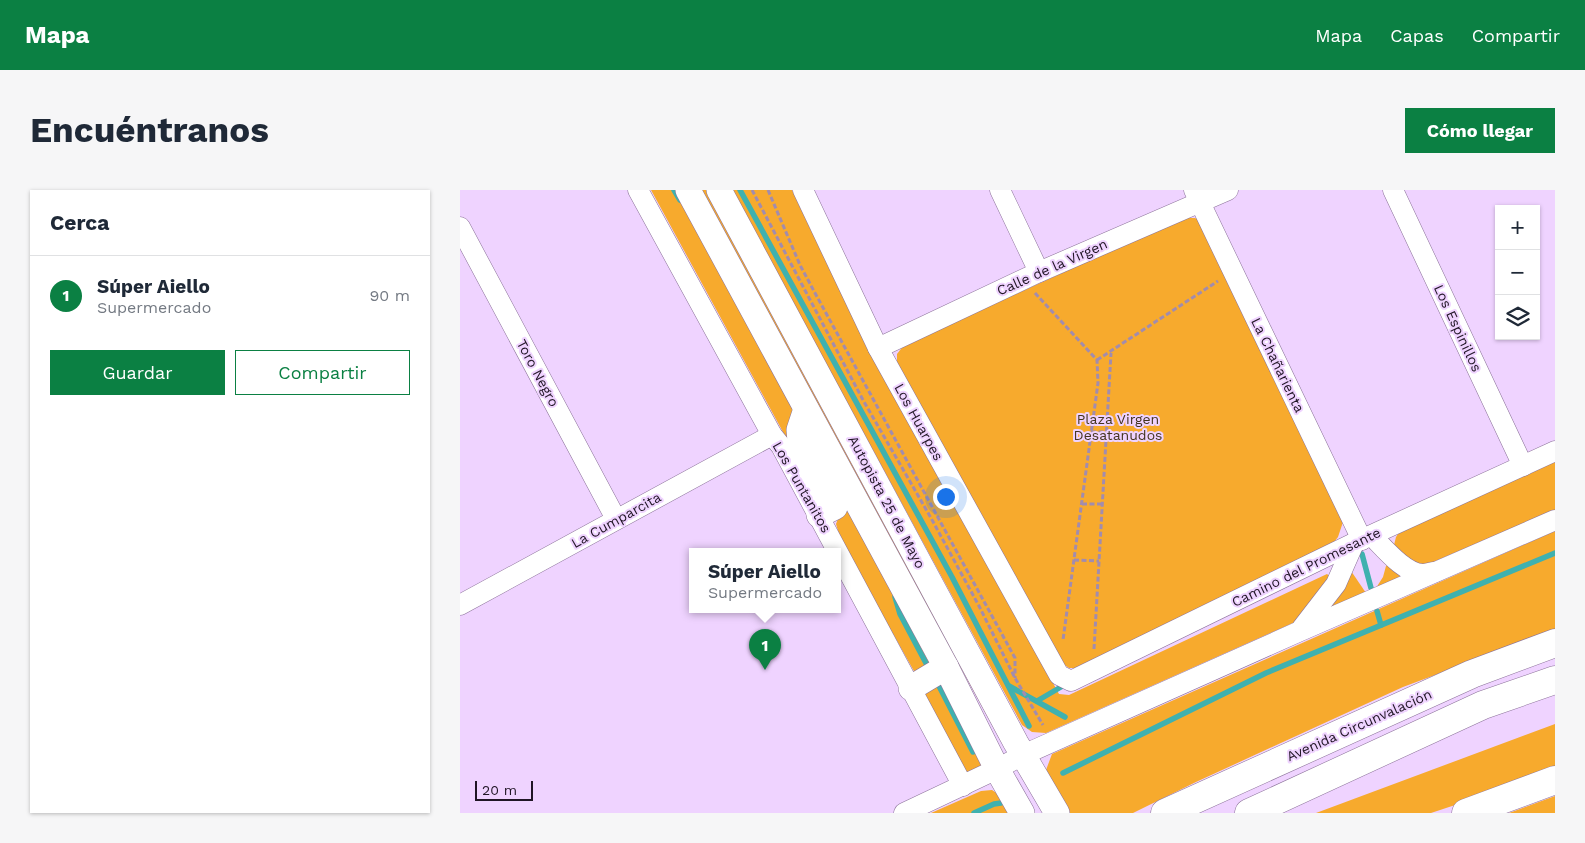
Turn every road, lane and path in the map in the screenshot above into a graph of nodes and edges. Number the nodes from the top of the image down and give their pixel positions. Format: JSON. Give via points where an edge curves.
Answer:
{"nodes":[{"id":1,"x":638,"y":190,"type":"edge"},
{"id":2,"x":688,"y":190,"type":"edge"},
{"id":3,"x":719,"y":190,"type":"edge"},
{"id":4,"x":752,"y":190,"type":"edge"},
{"id":5,"x":768,"y":190,"type":"edge"},
{"id":6,"x":803,"y":190,"type":"edge"},
{"id":7,"x":1000,"y":190,"type":"edge"},
{"id":8,"x":1228,"y":190,"type":"edge"},
{"id":9,"x":1393,"y":190,"type":"edge"},
{"id":10,"x":1197,"y":196,"type":"edge"},
{"id":11,"x":460,"y":226,"type":"edge"},
{"id":12,"x":1222,"y":279,"type":"dead end"},
{"id":13,"x":1036,"y":283,"type":"junction"},
{"id":14,"x":878,"y":348,"type":"junction"},
{"id":15,"x":1111,"y":352,"type":"junction"},
{"id":16,"x":1097,"y":360,"type":"junction"},
{"id":17,"x":806,"y":409,"type":"junction"},
{"id":18,"x":1091,"y":432,"type":"junction"},
{"id":19,"x":1107,"y":432,"type":"junction"},
{"id":20,"x":772,"y":435,"type":"junction"},
{"id":21,"x":1555,"y":451,"type":"edge"},
{"id":22,"x":1523,"y":466,"type":"junction"},
{"id":23,"x":1082,"y":504,"type":"junction"},
{"id":24,"x":1102,"y":504,"type":"junction"},
{"id":25,"x":819,"y":516,"type":"junction"},
{"id":26,"x":616,"y":519,"type":"junction"},
{"id":27,"x":1555,"y":520,"type":"edge"},
{"id":28,"x":1363,"y":540,"type":"junction"},
{"id":29,"x":836,"y":548,"type":"edge"},
{"id":30,"x":841,"y":557,"type":"edge"},
{"id":31,"x":1074,"y":560,"type":"junction"},
{"id":32,"x":1099,"y":561,"type":"junction"},
{"id":33,"x":1442,"y":570,"type":"junction"},
{"id":34,"x":460,"y":605,"type":"edge"},
{"id":35,"x":1298,"y":632,"type":"junction"},
{"id":36,"x":1058,"y":636,"type":"dead end"},
{"id":37,"x":1555,"y":643,"type":"edge"},
{"id":38,"x":1103,"y":648,"type":"dead end"},
{"id":39,"x":1094,"y":652,"type":"junction"},
{"id":40,"x":1088,"y":654,"type":"dead end"},
{"id":41,"x":946,"y":667,"type":"junction"},
{"id":42,"x":1059,"y":675,"type":"joint"},
{"id":43,"x":1015,"y":678,"type":"junction"},
{"id":44,"x":1555,"y":680,"type":"edge"},
{"id":45,"x":911,"y":688,"type":"junction"},
{"id":46,"x":1045,"y":729,"type":"dead end"},
{"id":47,"x":1023,"y":755,"type":"junction"},
{"id":48,"x":998,"y":769,"type":"junction"},
{"id":49,"x":1555,"y":780,"type":"edge"},
{"id":50,"x":963,"y":786,"type":"junction"},
{"id":51,"x":904,"y":813,"type":"edge"},
{"id":52,"x":1022,"y":813,"type":"edge"},
{"id":53,"x":1057,"y":813,"type":"edge"},
{"id":54,"x":1165,"y":813,"type":"edge"},
{"id":55,"x":1249,"y":813,"type":"edge"},
{"id":56,"x":1466,"y":813,"type":"edge"}],
"edges":[{"from":1,"to":20,"type":"street","name":"Los Puntanitos"},
{"from":2,"to":17,"type":"main road","name":"Autopista 25 de Mayo"},
{"from":3,"to":47,"type":"main road","name":"Autopista 25 de Mayo"},
{"from":4,"to":43,"type":"path","via":[[863,400],[965,579]]},
{"from":5,"to":43,"type":"path","via":[[815,294],[1015,658]]},
{"from":6,"to":14,"type":"street","name":"Los Huarpes"},
{"from":7,"to":13,"type":"street"},
{"from":8,"to":10,"type":"street","name":"Calle de la Virgen"},
{"from":9,"to":22,"type":"street","name":"Los Espinillos"},
{"from":10,"to":13,"type":"street","name":"Calle de la Virgen"},
{"from":10,"to":28,"type":"street","name":"La Chañarienta"},
{"from":11,"to":26,"type":"street","name":"Toro Negro"},
{"from":12,"to":15,"type":"path"},
{"from":13,"to":14,"type":"street","name":"Calle de la Virgen"},
{"from":13,"to":16,"type":"path"},
{"from":14,"to":42,"type":"street","name":"Los Huarpes"},
{"from":15,"to":16,"type":"path"},
{"from":15,"to":19,"type":"path"},
{"from":16,"to":18,"type":"path","via":[[1098,383]]},
{"from":17,"to":25,"type":"main road","via":[[799,430],[800,441],[835,507]]},
{"from":17,"to":41,"type":"main road","name":"Autopista 25 de Mayo"},
{"from":18,"to":19,"type":"path"},
{"from":18,"to":23,"type":"path"},
{"from":19,"to":24,"type":"path"},
{"from":20,"to":25,"type":"street","name":"Los Puntanitos"},
{"from":20,"to":26,"type":"street","name":"La Cumparcita"},
{"from":21,"to":22,"type":"street","name":"Camino del Promesante"},
{"from":22,"to":28,"type":"street","name":"Camino del Promesante"},
{"from":23,"to":24,"type":"path"},
{"from":23,"to":31,"type":"path"},
{"from":24,"to":32,"type":"path"},
{"from":25,"to":29,"type":"street","name":"Los Puntanitos"},
{"from":26,"to":34,"type":"street","name":"La Cumparcita"},
{"from":27,"to":33,"type":"street"},
{"from":28,"to":33,"type":"street","via":[[1414,572],[1423,574]]},
{"from":28,"to":35,"type":"street","via":[[1336,584]]},
{"from":28,"to":42,"type":"street","name":"Camino del Promesante","via":[[1072,681]]},
{"from":30,"to":45,"type":"street","name":"Los Puntanitos"},
{"from":31,"to":32,"type":"path"},
{"from":31,"to":36,"type":"path","via":[[1062,644]]},
{"from":32,"to":39,"type":"path"},
{"from":33,"to":35,"type":"street"},
{"from":35,"to":47,"type":"street"},
{"from":37,"to":54,"type":"highway","name":"Avenida Circunvalación","via":[[1472,674]]},
{"from":38,"to":39,"type":"path"},
{"from":39,"to":40,"type":"path"},
{"from":41,"to":45,"type":"main road"},
{"from":41,"to":48,"type":"main road","name":"Autopista 25 de Mayo"},
{"from":43,"to":46,"type":"path"},
{"from":44,"to":55,"type":"highway","via":[[1483,705]]},
{"from":45,"to":50,"type":"street","name":"Los Puntanitos"},
{"from":47,"to":48,"type":"street"},
{"from":47,"to":53,"type":"main road","name":"Autopista 25 de Mayo"},
{"from":48,"to":50,"type":"street"},
{"from":48,"to":52,"type":"main road","name":"Autopista 25 de Mayo"},
{"from":49,"to":56,"type":"highway"},
{"from":50,"to":51,"type":"street"}]}
